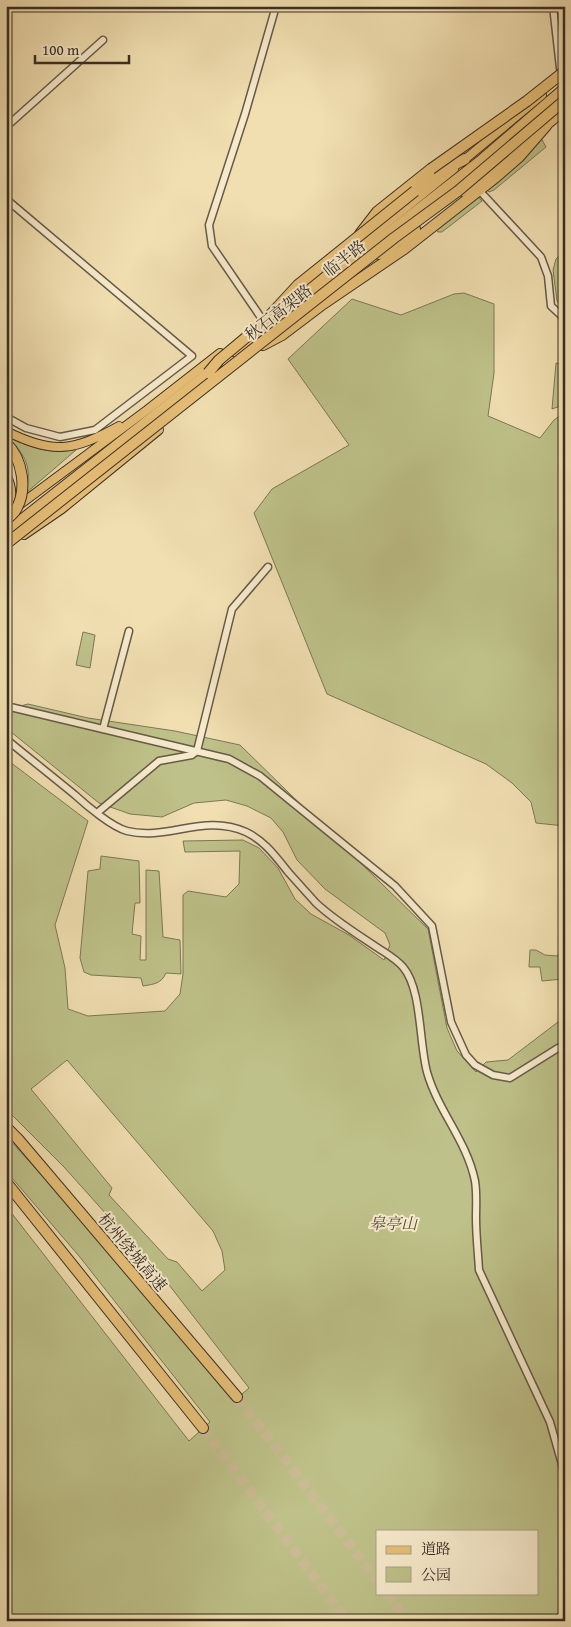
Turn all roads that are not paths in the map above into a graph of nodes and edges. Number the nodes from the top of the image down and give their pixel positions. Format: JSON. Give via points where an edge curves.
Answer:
{"nodes":[{"id":1,"x":276,"y":6,"type":"edge"},
{"id":2,"x":553,"y":6,"type":"edge"},
{"id":3,"x":103,"y":40,"type":"dead end"},
{"id":4,"x":564,"y":79,"type":"edge"},
{"id":5,"x":565,"y":100,"type":"edge"},
{"id":6,"x":565,"y":110,"type":"edge"},
{"id":7,"x":545,"y":122,"type":"junction"},
{"id":8,"x":6,"y":127,"type":"edge"},
{"id":9,"x":465,"y":159,"type":"junction"},
{"id":10,"x":474,"y":185,"type":"junction"},
{"id":11,"x":6,"y":199,"type":"edge"},
{"id":12,"x":360,"y":262,"type":"junction"},
{"id":13,"x":327,"y":271,"type":"junction"},
{"id":14,"x":262,"y":319,"type":"junction"},
{"id":15,"x":565,"y":319,"type":"edge"},
{"id":16,"x":256,"y":349,"type":"junction"},
{"id":17,"x":208,"y":373,"type":"junction"},
{"id":18,"x":147,"y":410,"type":"junction"},
{"id":19,"x":6,"y":417,"type":"edge"},
{"id":20,"x":6,"y":431,"type":"edge"},
{"id":21,"x":6,"y":443,"type":"edge"},
{"id":22,"x":6,"y":475,"type":"edge"},
{"id":23,"x":6,"y":514,"type":"edge"},
{"id":24,"x":6,"y":520,"type":"edge"},
{"id":25,"x":6,"y":532,"type":"edge"},
{"id":26,"x":6,"y":546,"type":"edge"},
{"id":27,"x":268,"y":567,"type":"dead end"},
{"id":28,"x":129,"y":631,"type":"dead end"},
{"id":29,"x":6,"y":706,"type":"edge"},
{"id":30,"x":103,"y":729,"type":"junction"},
{"id":31,"x":6,"y":739,"type":"edge"},
{"id":32,"x":197,"y":751,"type":"junction"},
{"id":33,"x":96,"y":813,"type":"junction"},
{"id":34,"x":565,"y":1047,"type":"edge"},
{"id":35,"x":6,"y":1123,"type":"edge"},
{"id":36,"x":6,"y":1127,"type":"edge"},
{"id":37,"x":18,"y":1139,"type":"junction"},
{"id":38,"x":6,"y":1182,"type":"edge"},
{"id":39,"x":237,"y":1397,"type":"tunnel mouth"},
{"id":40,"x":203,"y":1428,"type":"tunnel mouth"},
{"id":41,"x":565,"y":1475,"type":"edge"}],
"edges":[{"from":1,"to":14,"type":"street","via":[[209,225],[212,246]]},
{"from":2,"to":4,"type":"street"},
{"from":3,"to":8,"type":"street"},
{"from":4,"to":9,"type":"main road","name":"临半路"},
{"from":4,"to":13,"type":"highway","bridge":true,"via":[[527,101],[431,169],[377,212]]},
{"from":4,"to":17,"type":"highway","name":"秋石高架路","bridge":true,"via":[[479,162]]},
{"from":5,"to":7,"type":"highway","name":"秋石高架路","bridge":true},
{"from":6,"to":7,"type":"main road","name":"临半路"},
{"from":7,"to":10,"type":"main road","name":"临半路"},
{"from":7,"to":12,"type":"highway","bridge":true,"via":[[415,229],[375,256]]},
{"from":7,"to":16,"type":"highway","name":"秋石高架路","bridge":true},
{"from":7,"to":16,"type":"highway","via":[[519,157],[468,199],[383,265],[282,335]]},
{"from":9,"to":13,"type":"main road","name":"临半路"},
{"from":9,"to":17,"type":"highway","bridge":true,"via":[[437,174],[298,285],[261,325]]},
{"from":10,"to":12,"type":"main road","name":"临半路","via":[[414,220]]},
{"from":10,"to":15,"type":"street","via":[[541,257],[548,276],[551,306]]},
{"from":11,"to":19,"type":"street","via":[[192,356],[95,430],[60,437],[26,428]]},
{"from":12,"to":26,"type":"main road","name":"临半路","via":[[62,510]]},
{"from":13,"to":14,"type":"main road","name":"临半路"},
{"from":14,"to":18,"type":"main road","name":"临半路"},
{"from":16,"to":26,"type":"highway","name":"秋石高架路","bridge":true},
{"from":17,"to":25,"type":"highway","name":"秋石高架路"},
{"from":18,"to":20,"type":"main road","via":[[106,434],[69,447],[36,444]]},
{"from":18,"to":23,"type":"main road","name":"临半路"},
{"from":21,"to":24,"type":"highway","bridge":true,"via":[[19,462],[23,489],[15,511]]},
{"from":22,"to":23,"type":"main road","via":[[12,491]]},
{"from":27,"to":32,"type":"street","via":[[232,608]]},
{"from":28,"to":30,"type":"street"},
{"from":29,"to":30,"type":"street"},
{"from":30,"to":32,"type":"street"},
{"from":31,"to":33,"type":"street"},
{"from":32,"to":33,"type":"street","via":[[192,755],[159,761]]},
{"from":32,"to":34,"type":"street","via":[[229,759],[260,776],[395,886],[432,926],[451,1022],[466,1055],[475,1065],[493,1075],[510,1078],[558,1048]]},
{"from":33,"to":41,"type":"street","via":[[126,831],[156,833],[202,825],[230,827],[245,832],[274,853],[319,905],[404,968],[413,982],[426,1070],[435,1097],[471,1166],[475,1184],[479,1270],[550,1422]]},
{"from":35,"to":37,"type":"highway"},
{"from":36,"to":37,"type":"highway","name":"杭州绕城高速"},
{"from":37,"to":39,"type":"highway","name":"杭州绕城高速"},
{"from":38,"to":40,"type":"highway"}]}
